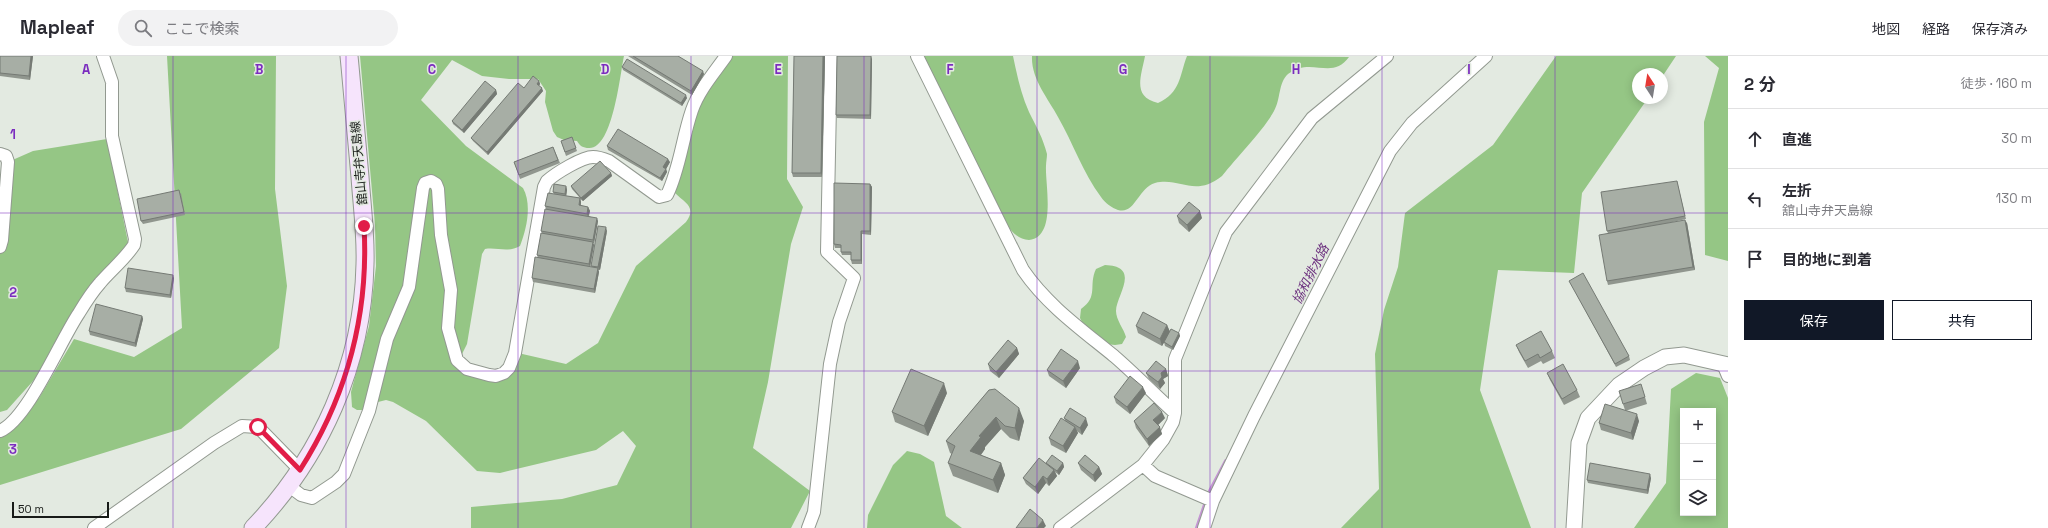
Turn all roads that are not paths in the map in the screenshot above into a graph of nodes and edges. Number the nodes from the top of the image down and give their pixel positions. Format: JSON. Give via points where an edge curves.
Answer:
{"nodes":[{"id":1,"x":103,"y":56,"type":"edge"},
{"id":2,"x":349,"y":56,"type":"edge"},
{"id":3,"x":726,"y":56,"type":"edge"},
{"id":4,"x":832,"y":56,"type":"edge"},
{"id":5,"x":917,"y":56,"type":"edge"},
{"id":6,"x":1386,"y":56,"type":"edge"},
{"id":7,"x":1486,"y":56,"type":"edge"},
{"id":8,"x":0,"y":154,"type":"edge"},
{"id":9,"x":0,"y":247,"type":"edge"},
{"id":10,"x":1726,"y":368,"type":"edge"},
{"id":11,"x":1175,"y":413,"type":"junction"},
{"id":12,"x":0,"y":431,"type":"edge"},
{"id":13,"x":1143,"y":465,"type":"junction"},
{"id":14,"x":300,"y":470,"type":"junction"},
{"id":15,"x":289,"y":486,"type":"junction"},
{"id":16,"x":1208,"y":499,"type":"junction"},
{"id":17,"x":94,"y":528,"type":"edge"},
{"id":18,"x":252,"y":528,"type":"edge"},
{"id":19,"x":808,"y":528,"type":"edge"},
{"id":20,"x":1060,"y":528,"type":"edge"},
{"id":21,"x":1204,"y":528,"type":"edge"},
{"id":22,"x":1574,"y":528,"type":"edge"}],
"edges":[{"from":1,"to":12,"type":"street","via":[[112,82],[112,136],[134,244],[78,314],[18,417]]},
{"from":2,"to":14,"type":"main road","name":"舘山寺弁天島線","via":[[365,239],[362,305],[355,344],[337,400]]},
{"from":3,"to":15,"type":"street","via":[[697,98],[688,123],[676,176],[667,195],[658,197],[600,157],[583,160],[547,181],[515,353],[504,373],[489,375],[467,369],[457,360],[448,328],[451,290],[441,235],[438,189],[431,181],[425,183],[409,287],[387,339],[369,411],[344,474],[312,498],[301,495]]},
{"from":4,"to":19,"type":"street","via":[[827,252],[854,278],[839,322],[830,364],[814,512]]},
{"from":5,"to":11,"type":"street","via":[[1023,270],[1033,284],[1057,310],[1115,357]]},
{"from":6,"to":11,"type":"street","via":[[1312,118],[1226,232],[1176,359]]},
{"from":7,"to":16,"type":"street","via":[[1412,123],[1390,151]]},
{"from":8,"to":9,"type":"street","via":[[6,156],[8,162]]},
{"from":10,"to":22,"type":"street","via":[[1684,355],[1665,357],[1619,386],[1588,418],[1579,444]]},
{"from":11,"to":13,"type":"street","via":[[1169,432]]},
{"from":13,"to":16,"type":"street","via":[[1155,476]]},
{"from":13,"to":20,"type":"street"},
{"from":14,"to":15,"type":"main road","name":"舘山寺弁天島線"},
{"from":14,"to":17,"type":"street","via":[[258,427],[242,426]]},
{"from":15,"to":18,"type":"main road","name":"舘山寺弁天島線"},
{"from":16,"to":21,"type":"street"}]}
